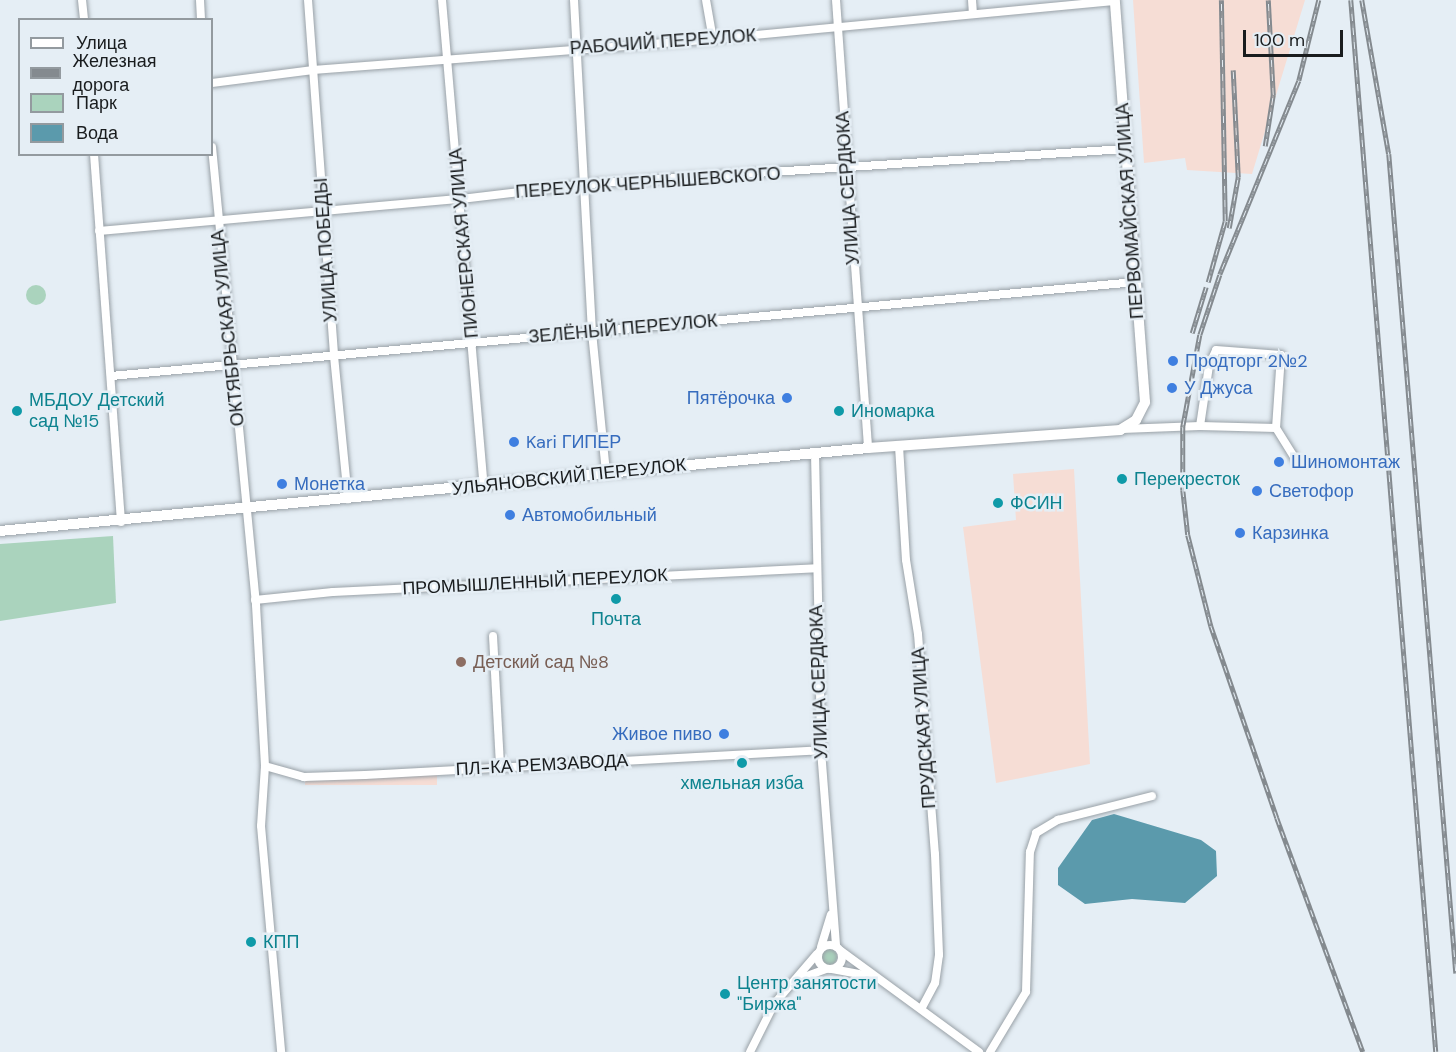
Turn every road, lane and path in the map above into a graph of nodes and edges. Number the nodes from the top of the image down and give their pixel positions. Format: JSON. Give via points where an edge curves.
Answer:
{"nodes":[{"id":1,"x":82,"y":0,"type":"edge"},
{"id":2,"x":200,"y":0,"type":"edge"},
{"id":3,"x":308,"y":0,"type":"edge"},
{"id":4,"x":442,"y":0,"type":"edge"},
{"id":5,"x":574,"y":0,"type":"edge"},
{"id":6,"x":706,"y":0,"type":"edge"},
{"id":7,"x":836,"y":0,"type":"edge"},
{"id":8,"x":972,"y":0,"type":"edge"},
{"id":9,"x":1115,"y":1,"type":"edge"},
{"id":10,"x":973,"y":13,"type":"junction"},
{"id":11,"x":84,"y":18,"type":"edge"},
{"id":12,"x":201,"y":18,"type":"edge"},
{"id":13,"x":838,"y":28,"type":"junction"},
{"id":14,"x":713,"y":39,"type":"junction"},
{"id":15,"x":578,"y":49,"type":"junction"},
{"id":16,"x":446,"y":59,"type":"junction"},
{"id":17,"x":313,"y":70,"type":"junction"},
{"id":18,"x":213,"y":83,"type":"edge"},
{"id":19,"x":1125,"y":149,"type":"junction"},
{"id":20,"x":94,"y":156,"type":"edge"},
{"id":21,"x":213,"y":156,"type":"edge"},
{"id":22,"x":847,"y":168,"type":"junction"},
{"id":23,"x":587,"y":184,"type":"junction"},
{"id":24,"x":461,"y":199,"type":"junction"},
{"id":25,"x":322,"y":212,"type":"junction"},
{"id":26,"x":218,"y":221,"type":"junction"},
{"id":27,"x":99,"y":231,"type":"junction"},
{"id":28,"x":1135,"y":282,"type":"junction"},
{"id":29,"x":856,"y":309,"type":"junction"},
{"id":30,"x":592,"y":332,"type":"junction"},
{"id":31,"x":473,"y":343,"type":"junction"},
{"id":32,"x":334,"y":356,"type":"junction"},
{"id":33,"x":230,"y":366,"type":"junction"},
{"id":34,"x":111,"y":376,"type":"junction"},
{"id":35,"x":1136,"y":420,"type":"joint"},
{"id":36,"x":1200,"y":426,"type":"junction"},
{"id":37,"x":1276,"y":428,"type":"junction"},
{"id":38,"x":1120,"y":430,"type":"junction"},
{"id":39,"x":899,"y":446,"type":"junction"},
{"id":40,"x":868,"y":448,"type":"junction"},
{"id":41,"x":815,"y":453,"type":"junction"},
{"id":42,"x":1295,"y":459,"type":"dead end"},
{"id":43,"x":606,"y":473,"type":"junction"},
{"id":44,"x":484,"y":486,"type":"junction"},
{"id":45,"x":348,"y":499,"type":"junction"},
{"id":46,"x":246,"y":509,"type":"junction"},
{"id":47,"x":121,"y":522,"type":"junction"},
{"id":48,"x":0,"y":531,"type":"edge"},
{"id":49,"x":816,"y":568,"type":"junction"},
{"id":50,"x":255,"y":600,"type":"junction"},
{"id":51,"x":493,"y":636,"type":"dead end"},
{"id":52,"x":821,"y":750,"type":"junction"},
{"id":53,"x":265,"y":766,"type":"junction"},
{"id":54,"x":500,"y":766,"type":"junction"},
{"id":55,"x":1152,"y":796,"type":"dead end"},
{"id":56,"x":832,"y":911,"type":"junction"},
{"id":57,"x":839,"y":949,"type":"junction"},
{"id":58,"x":819,"y":950,"type":"junction"},
{"id":59,"x":829,"y":969,"type":"junction"},
{"id":60,"x":880,"y":978,"type":"junction"},
{"id":61,"x":795,"y":980,"type":"junction"},
{"id":62,"x":922,"y":1007,"type":"junction"},
{"id":63,"x":281,"y":1052,"type":"edge"},
{"id":64,"x":750,"y":1052,"type":"edge"},
{"id":65,"x":979,"y":1052,"type":"edge"},
{"id":66,"x":990,"y":1052,"type":"edge"}],
"edges":[{"from":1,"to":11,"type":"street"},
{"from":2,"to":12,"type":"street"},
{"from":3,"to":17,"type":"street","name":"УЛИЦА ПОБЕДЫ"},
{"from":4,"to":16,"type":"street","name":"ПИОНЕРСКАЯ УЛИЦА"},
{"from":5,"to":15,"type":"street"},
{"from":6,"to":14,"type":"street"},
{"from":7,"to":13,"type":"street","name":"УЛИЦА СЕРДЮКА"},
{"from":8,"to":10,"type":"street"},
{"from":9,"to":10,"type":"street","name":"РАБОЧИЙ ПЕРЕУЛОК"},
{"from":9,"to":19,"type":"main road","name":"ПЕРВОМАЙСКАЯ УЛИЦА"},
{"from":10,"to":13,"type":"street","name":"РАБОЧИЙ ПЕРЕУЛОК"},
{"from":13,"to":14,"type":"street","name":"РАБОЧИЙ ПЕРЕУЛОК"},
{"from":13,"to":22,"type":"street","name":"УЛИЦА СЕРДЮКА"},
{"from":14,"to":15,"type":"street","name":"РАБОЧИЙ ПЕРЕУЛОК"},
{"from":15,"to":16,"type":"street","name":"РАБОЧИЙ ПЕРЕУЛОК"},
{"from":15,"to":23,"type":"street"},
{"from":16,"to":17,"type":"street","name":"РАБОЧИЙ ПЕРЕУЛОК"},
{"from":16,"to":24,"type":"street","name":"ПИОНЕРСКАЯ УЛИЦА"},
{"from":17,"to":18,"type":"street","name":"РАБОЧИЙ ПЕРЕУЛОК"},
{"from":17,"to":25,"type":"street","name":"УЛИЦА ПОБЕДЫ"},
{"from":19,"to":22,"type":"street","name":"ПЕРЕУЛОК ЧЕРНЫШЕВСКОГО"},
{"from":19,"to":28,"type":"main road","name":"ПЕРВОМАЙСКАЯ УЛИЦА"},
{"from":20,"to":27,"type":"street"},
{"from":21,"to":26,"type":"street","name":"ОКТЯБРЬСКАЯ УЛИЦА"},
{"from":22,"to":23,"type":"street","name":"ПЕРЕУЛОК ЧЕРНЫШЕВСКОГО"},
{"from":22,"to":29,"type":"street","name":"УЛИЦА СЕРДЮКА"},
{"from":23,"to":24,"type":"street","name":"ПЕРЕУЛОК ЧЕРНЫШЕВСКОГО"},
{"from":23,"to":30,"type":"street"},
{"from":24,"to":25,"type":"street","name":"ПЕРЕУЛОК ЧЕРНЫШЕВСКОГО"},
{"from":24,"to":31,"type":"street","name":"ПИОНЕРСКАЯ УЛИЦА"},
{"from":25,"to":26,"type":"street","name":"ПЕРЕУЛОК ЧЕРНЫШЕВСКОГО"},
{"from":25,"to":32,"type":"street","name":"УЛИЦА ПОБЕДЫ"},
{"from":26,"to":27,"type":"street","name":"ПЕРЕУЛОК ЧЕРНЫШЕВСКОГО"},
{"from":26,"to":33,"type":"street","name":"ОКТЯБРЬСКАЯ УЛИЦА"},
{"from":27,"to":34,"type":"street"},
{"from":28,"to":29,"type":"street","name":"ЗЕЛЁНЫЙ ПЕРЕУЛОК"},
{"from":28,"to":35,"type":"main road","name":"ПЕРВОМАЙСКАЯ УЛИЦА","via":[[1144,402]]},
{"from":29,"to":30,"type":"street","name":"ЗЕЛЁНЫЙ ПЕРЕУЛОК"},
{"from":29,"to":40,"type":"street","name":"УЛИЦА СЕРДЮКА"},
{"from":30,"to":31,"type":"street","name":"ЗЕЛЁНЫЙ ПЕРЕУЛОК"},
{"from":30,"to":43,"type":"street"},
{"from":31,"to":32,"type":"street","name":"ЗЕЛЁНЫЙ ПЕРЕУЛОК"},
{"from":31,"to":44,"type":"street","name":"ПИОНЕРСКАЯ УЛИЦА"},
{"from":32,"to":33,"type":"street","name":"ЗЕЛЁНЫЙ ПЕРЕУЛОК"},
{"from":32,"to":45,"type":"street","name":"УЛИЦА ПОБЕДЫ"},
{"from":33,"to":34,"type":"street","name":"ЗЕЛЁНЫЙ ПЕРЕУЛОК"},
{"from":33,"to":46,"type":"street","name":"ОКТЯБРЬСКАЯ УЛИЦА"},
{"from":34,"to":47,"type":"street"},
{"from":35,"to":38,"type":"main road","name":"УЛЬЯНОВСКИЙ ПЕРЕУЛОК"},
{"from":36,"to":37,"type":"street"},
{"from":36,"to":37,"type":"street","via":[[1209,366],[1216,350],[1281,355]]},
{"from":36,"to":38,"type":"street"},
{"from":37,"to":42,"type":"street"},
{"from":38,"to":39,"type":"main road","name":"УЛЬЯНОВСКИЙ ПЕРЕУЛОК"},
{"from":39,"to":40,"type":"main road","name":"УЛЬЯНОВСКИЙ ПЕРЕУЛОК"},
{"from":39,"to":62,"type":"street","name":"ПРУДСКАЯ УЛИЦА","via":[[906,560],[918,634],[938,932],[939,972]]},
{"from":40,"to":41,"type":"main road","name":"УЛЬЯНОВСКИЙ ПЕРЕУЛОК"},
{"from":41,"to":43,"type":"main road","name":"УЛЬЯНОВСКИЙ ПЕРЕУЛОК"},
{"from":41,"to":49,"type":"street","name":"УЛИЦА СЕРДЮКА"},
{"from":43,"to":44,"type":"main road","name":"УЛЬЯНОВСКИЙ ПЕРЕУЛОК"},
{"from":44,"to":45,"type":"main road","name":"УЛЬЯНОВСКИЙ ПЕРЕУЛОК"},
{"from":45,"to":46,"type":"main road","name":"УЛЬЯНОВСКИЙ ПЕРЕУЛОК"},
{"from":46,"to":47,"type":"main road","name":"УЛЬЯНОВСКИЙ ПЕРЕУЛОК"},
{"from":46,"to":50,"type":"street","name":"ОКТЯБРЬСКАЯ УЛИЦА"},
{"from":47,"to":48,"type":"main road","name":"УЛЬЯНОВСКИЙ ПЕРЕУЛОК"},
{"from":49,"to":50,"type":"street","name":"ПРОМЫШЛЕННЫЙ ПЕРЕУЛОК","via":[[333,592]]},
{"from":49,"to":52,"type":"street","name":"УЛИЦА СЕРДЮКА"},
{"from":50,"to":53,"type":"street","name":"ОКТЯБРЬСКАЯ УЛИЦА"},
{"from":51,"to":54,"type":"street"},
{"from":52,"to":54,"type":"street","name":"ПЛ-КА РЕМЗАВОДА"},
{"from":52,"to":56,"type":"street","name":"УЛИЦА СЕРДЮКА"},
{"from":53,"to":54,"type":"street","name":"ПЛ-КА РЕМЗАВОДА","via":[[304,777]]},
{"from":53,"to":63,"type":"street","name":"ОКТЯБРЬСКАЯ УЛИЦА","via":[[261,826]]},
{"from":55,"to":66,"type":"street","via":[[1088,811],[1036,833],[1030,852],[1026,992]]},
{"from":56,"to":57,"type":"street","name":"УЛИЦА СЕРДЮКА"},
{"from":56,"to":58,"type":"street"},
{"from":57,"to":58,"type":"street"},
{"from":57,"to":59,"type":"street","via":[[841,962]]},
{"from":57,"to":60,"type":"street"},
{"from":58,"to":59,"type":"street","via":[[820,964]]},
{"from":58,"to":61,"type":"street"},
{"from":59,"to":60,"type":"street"},
{"from":59,"to":61,"type":"street"},
{"from":60,"to":62,"type":"street"},
{"from":61,"to":64,"type":"street","via":[[774,1004]]},
{"from":62,"to":65,"type":"street"}]}
